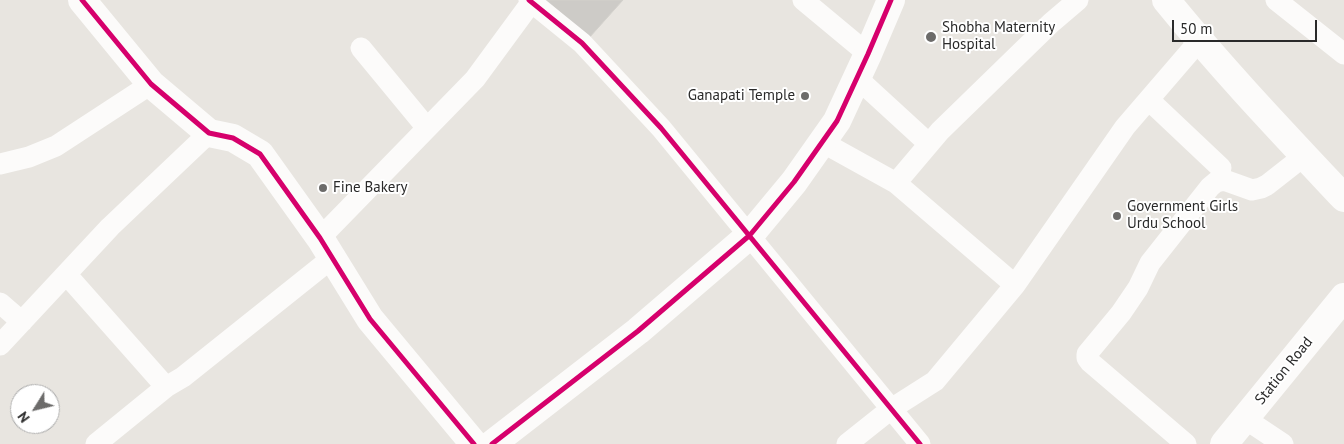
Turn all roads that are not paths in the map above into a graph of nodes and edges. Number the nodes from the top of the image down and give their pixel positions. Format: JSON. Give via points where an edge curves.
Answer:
{"nodes":[{"id":1,"x":82,"y":0,"type":"edge"},
{"id":2,"x":803,"y":0,"type":"edge"},
{"id":3,"x":891,"y":0,"type":"edge"},
{"id":4,"x":1078,"y":0,"type":"edge"},
{"id":5,"x":1166,"y":0,"type":"edge"},
{"id":6,"x":1276,"y":0,"type":"edge"},
{"id":7,"x":531,"y":1,"type":"edge"},
{"id":8,"x":1199,"y":41,"type":"junction"},
{"id":9,"x":361,"y":48,"type":"dead end"},
{"id":10,"x":1344,"y":54,"type":"edge"},
{"id":11,"x":863,"y":66,"type":"junction"},
{"id":12,"x":151,"y":84,"type":"junction"},
{"id":13,"x":1149,"y":100,"type":"junction"},
{"id":14,"x":427,"y":128,"type":"junction"},
{"id":15,"x":210,"y":133,"type":"junction"},
{"id":16,"x":822,"y":142,"type":"junction"},
{"id":17,"x":929,"y":144,"type":"junction"},
{"id":18,"x":1304,"y":156,"type":"junction"},
{"id":19,"x":1,"y":163,"type":"edge"},
{"id":20,"x":1220,"y":168,"type":"dead end"},
{"id":21,"x":896,"y":183,"type":"junction"},
{"id":22,"x":1344,"y":198,"type":"edge"},
{"id":23,"x":750,"y":235,"type":"junction"},
{"id":24,"x":326,"y":248,"type":"junction"},
{"id":25,"x":66,"y":274,"type":"junction"},
{"id":26,"x":1016,"y":286,"type":"junction"},
{"id":27,"x":1344,"y":297,"type":"edge"},
{"id":28,"x":0,"y":303,"type":"edge"},
{"id":29,"x":22,"y":322,"type":"junction"},
{"id":30,"x":0,"y":345,"type":"edge"},
{"id":31,"x":166,"y":387,"type":"junction"},
{"id":32,"x":891,"y":409,"type":"junction"},
{"id":33,"x":1244,"y":418,"type":"junction"},
{"id":34,"x":96,"y":444,"type":"edge"},
{"id":35,"x":474,"y":444,"type":"edge"},
{"id":36,"x":492,"y":444,"type":"edge"},
{"id":37,"x":848,"y":444,"type":"edge"},
{"id":38,"x":920,"y":444,"type":"edge"},
{"id":39,"x":1186,"y":444,"type":"edge"},
{"id":40,"x":1224,"y":444,"type":"edge"},
{"id":41,"x":1283,"y":444,"type":"edge"}],
"edges":[{"from":1,"to":12,"type":"street"},
{"from":2,"to":11,"type":"street"},
{"from":3,"to":11,"type":"street"},
{"from":4,"to":17,"type":"street","via":[[1044,29]]},
{"from":5,"to":8,"type":"street"},
{"from":6,"to":10,"type":"street"},
{"from":7,"to":14,"type":"street","via":[[475,79]]},
{"from":7,"to":23,"type":"street","via":[[582,43],[655,121]]},
{"from":8,"to":13,"type":"street"},
{"from":8,"to":18,"type":"street"},
{"from":9,"to":14,"type":"street"},
{"from":11,"to":16,"type":"street","via":[[837,121]]},
{"from":11,"to":17,"type":"street"},
{"from":12,"to":15,"type":"street"},
{"from":12,"to":19,"type":"street","via":[[56,146]]},
{"from":13,"to":20,"type":"street"},
{"from":13,"to":26,"type":"street","via":[[1125,127]]},
{"from":14,"to":24,"type":"street"},
{"from":15,"to":24,"type":"street","via":[[233,138],[260,154]]},
{"from":15,"to":25,"type":"street","via":[[110,227]]},
{"from":16,"to":21,"type":"street"},
{"from":16,"to":23,"type":"street"},
{"from":17,"to":21,"type":"street"},
{"from":18,"to":22,"type":"street"},
{"from":18,"to":39,"type":"street","via":[[1261,188],[1252,190],[1224,180],[1210,187],[1150,263],[1121,313],[1087,354],[1090,362]]},
{"from":21,"to":26,"type":"street"},
{"from":23,"to":32,"type":"street"},
{"from":23,"to":36,"type":"street","via":[[638,331]]},
{"from":24,"to":31,"type":"street","via":[[183,377]]},
{"from":24,"to":35,"type":"street","via":[[370,319]]},
{"from":25,"to":29,"type":"street"},
{"from":25,"to":31,"type":"street"},
{"from":26,"to":32,"type":"street","via":[[935,381]]},
{"from":27,"to":33,"type":"street","name":"Station Road"},
{"from":28,"to":29,"type":"street"},
{"from":29,"to":30,"type":"street"},
{"from":31,"to":34,"type":"street"},
{"from":32,"to":37,"type":"street"},
{"from":32,"to":38,"type":"street"},
{"from":33,"to":40,"type":"street","name":"Station Road"},
{"from":33,"to":41,"type":"street"}]}
